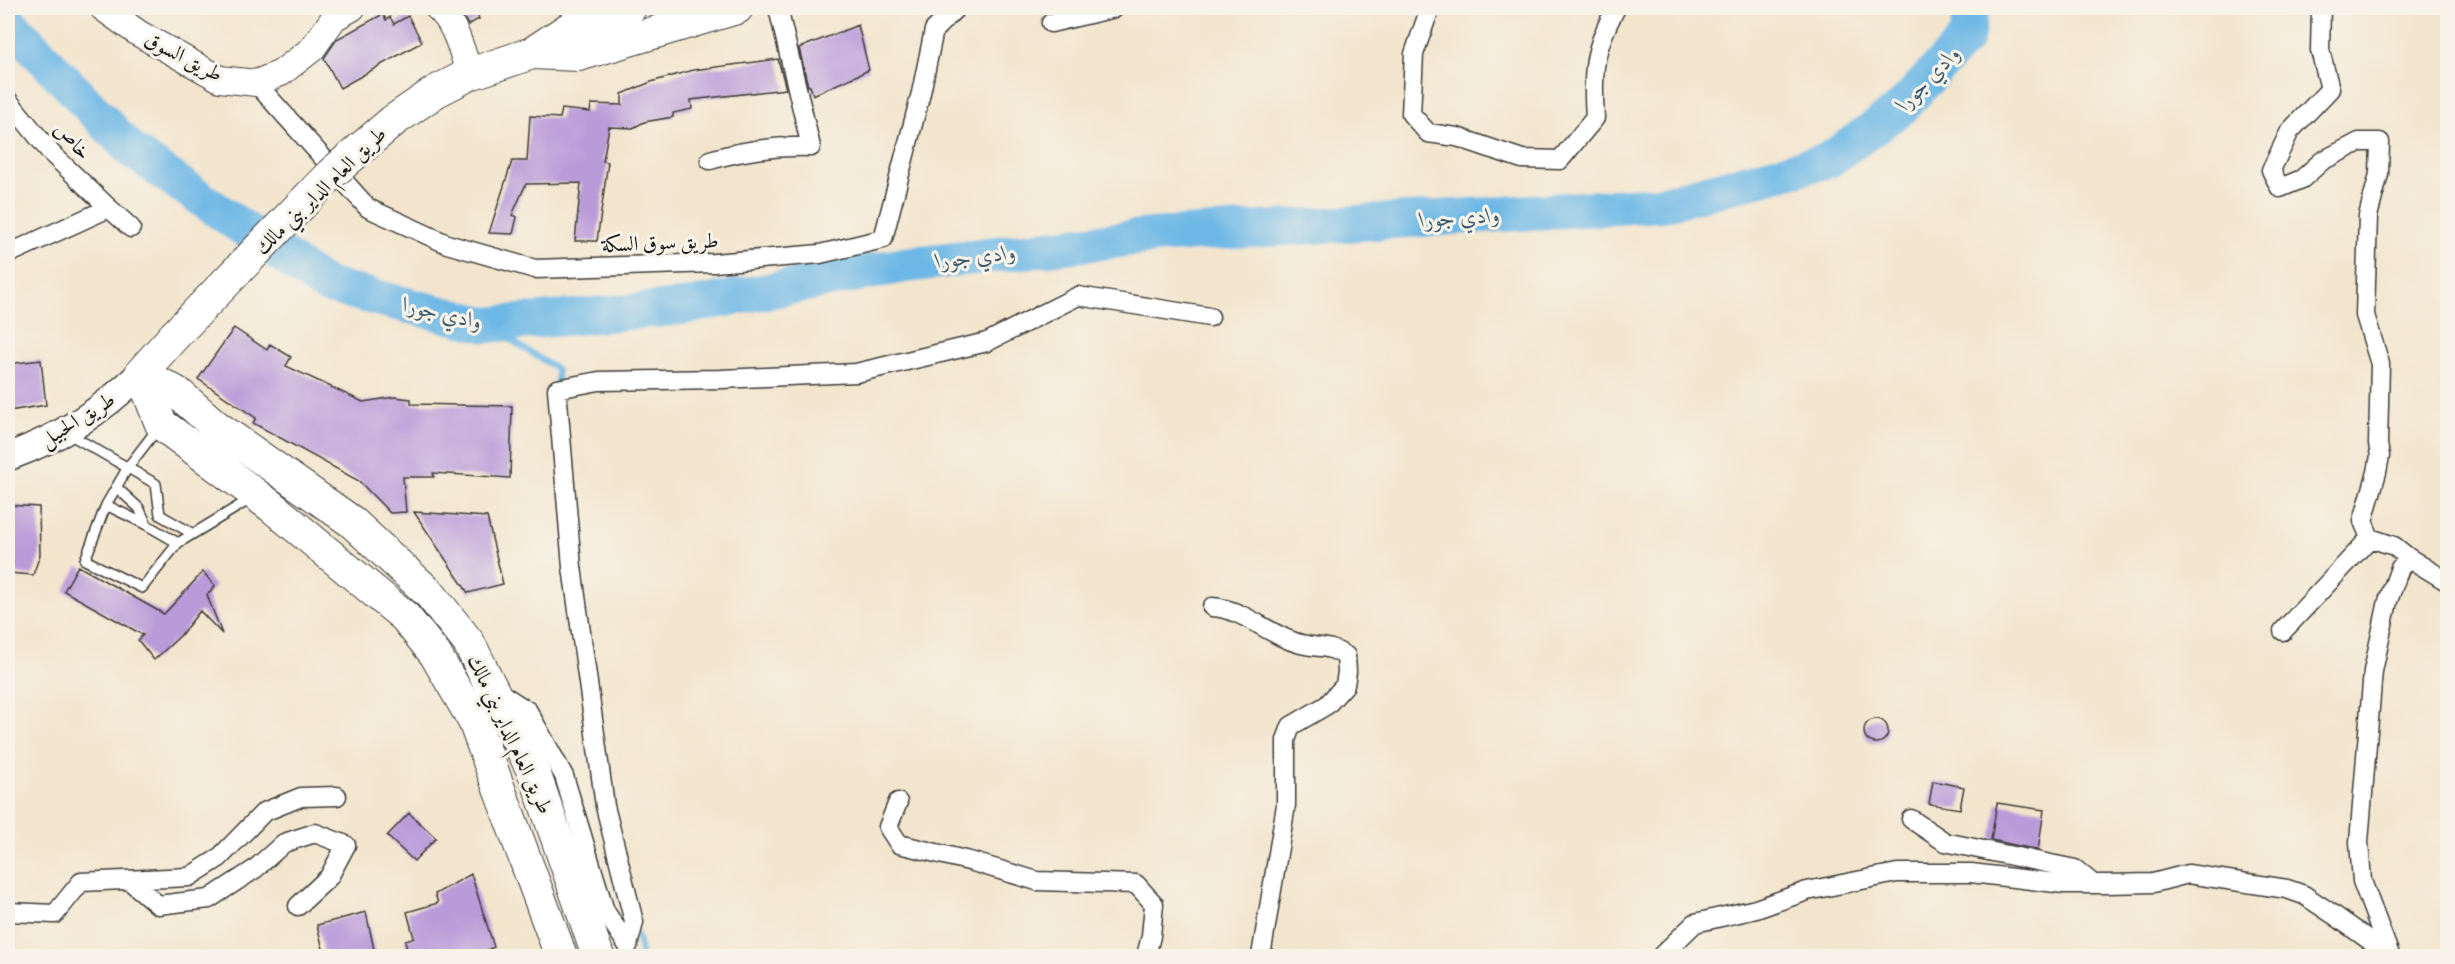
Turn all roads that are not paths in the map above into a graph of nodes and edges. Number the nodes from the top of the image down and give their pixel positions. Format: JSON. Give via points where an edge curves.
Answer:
{"nodes":[{"id":1,"x":103,"y":8,"type":"edge"},
{"id":2,"x":352,"y":8,"type":"edge"},
{"id":3,"x":438,"y":8,"type":"edge"},
{"id":4,"x":737,"y":8,"type":"edge"},
{"id":5,"x":778,"y":8,"type":"edge"},
{"id":6,"x":956,"y":8,"type":"edge"},
{"id":7,"x":1115,"y":8,"type":"edge"},
{"id":8,"x":1430,"y":8,"type":"edge"},
{"id":9,"x":1616,"y":8,"type":"edge"},
{"id":10,"x":2321,"y":8,"type":"edge"},
{"id":11,"x":617,"y":9,"type":"edge"},
{"id":12,"x":1051,"y":23,"type":"dead end"},
{"id":13,"x":532,"y":53,"type":"junction"},
{"id":14,"x":470,"y":74,"type":"junction"},
{"id":15,"x":256,"y":83,"type":"junction"},
{"id":16,"x":8,"y":100,"type":"edge"},
{"id":17,"x":710,"y":160,"type":"dead end"},
{"id":18,"x":109,"y":208,"type":"junction"},
{"id":19,"x":131,"y":228,"type":"dead end"},
{"id":20,"x":8,"y":254,"type":"edge"},
{"id":21,"x":1210,"y":317,"type":"dead end"},
{"id":22,"x":141,"y":373,"type":"junction"},
{"id":23,"x":161,"y":424,"type":"junction"},
{"id":24,"x":64,"y":431,"type":"junction"},
{"id":25,"x":8,"y":457,"type":"edge"},
{"id":26,"x":128,"y":467,"type":"junction"},
{"id":27,"x":116,"y":487,"type":"junction"},
{"id":28,"x":256,"y":495,"type":"junction"},
{"id":29,"x":106,"y":505,"type":"junction"},
{"id":30,"x":147,"y":525,"type":"junction"},
{"id":31,"x":193,"y":534,"type":"junction"},
{"id":32,"x":2370,"y":538,"type":"junction"},
{"id":33,"x":178,"y":543,"type":"junction"},
{"id":34,"x":2409,"y":558,"type":"junction"},
{"id":35,"x":2448,"y":582,"type":"edge"},
{"id":36,"x":1212,"y":606,"type":"dead end"},
{"id":37,"x":2283,"y":631,"type":"dead end"},
{"id":38,"x":493,"y":688,"type":"junction"},
{"id":39,"x":337,"y":796,"type":"dead end"},
{"id":40,"x":898,"y":802,"type":"dead end"},
{"id":41,"x":1911,"y":819,"type":"dead end"},
{"id":42,"x":130,"y":880,"type":"junction"},
{"id":43,"x":2092,"y":883,"type":"junction"},
{"id":44,"x":298,"y":906,"type":"dead end"},
{"id":45,"x":8,"y":912,"type":"edge"},
{"id":46,"x":2391,"y":956,"type":"edge"},
{"id":47,"x":561,"y":957,"type":"edge"},
{"id":48,"x":598,"y":957,"type":"edge"},
{"id":49,"x":1146,"y":957,"type":"edge"},
{"id":50,"x":1261,"y":957,"type":"edge"},
{"id":51,"x":1661,"y":957,"type":"edge"}],
"edges":[{"from":1,"to":15,"type":"street","name":"طريق السوق","via":[[138,33],[220,79]]},
{"from":2,"to":15,"type":"street","via":[[334,18],[312,49],[280,73]]},
{"from":3,"to":14,"type":"street","via":[[455,34]]},
{"from":4,"to":13,"type":"highway","name":"طريق العام الداير بني مالك","via":[[579,55]]},
{"from":5,"to":17,"type":"street","via":[[811,147],[740,151]]},
{"from":6,"to":15,"type":"street","name":"طريق سوق السكة","via":[[934,30],[883,239],[820,254],[535,269],[447,244],[368,208]]},
{"from":7,"to":12,"type":"street"},
{"from":8,"to":9,"type":"street","via":[[1414,54],[1411,114],[1428,133],[1457,137],[1522,159],[1560,160],[1595,118],[1593,74],[1602,33]]},
{"from":10,"to":32,"type":"street","via":[[2320,50],[2330,89],[2290,131],[2271,170],[2280,188],[2302,179],[2322,161],[2359,142],[2380,142],[2379,174],[2368,216],[2365,315],[2380,364],[2380,456],[2363,521]]},
{"from":11,"to":13,"type":"highway","name":"طريق العام الداير بني مالك","via":[[573,26]]},
{"from":13,"to":14,"type":"highway","name":"طريق العام الداير بني مالك"},
{"from":14,"to":22,"type":"highway","name":"طريق العام الداير بني مالك","bridge":true,"via":[[393,121],[331,174]]},
{"from":16,"to":18,"type":"street","name":"خاص","via":[[51,153]]},
{"from":18,"to":19,"type":"street","name":"خاص"},
{"from":18,"to":20,"type":"street"},
{"from":21,"to":38,"type":"street","via":[[1078,296],[987,342],[856,373],[599,381],[557,389],[572,567],[605,806],[634,922],[628,946],[605,911],[564,776],[528,711]]},
{"from":22,"to":23,"type":"highway"},
{"from":22,"to":24,"type":"main road","name":"طريق الحبيل","via":[[104,407]]},
{"from":22,"to":38,"type":"highway","name":"طريق العام الداير بني مالك","via":[[179,394],[217,427],[352,522],[430,594],[469,643]]},
{"from":23,"to":26,"type":"lane"},
{"from":23,"to":28,"type":"highway","name":"طريق العام الداير بني مالك"},
{"from":24,"to":25,"type":"main road","name":"طريق الحبيل"},
{"from":24,"to":26,"type":"lane"},
{"from":26,"to":27,"type":"lane"},
{"from":26,"to":31,"type":"lane","via":[[156,484],[160,515]]},
{"from":27,"to":29,"type":"lane"},
{"from":27,"to":30,"type":"lane","via":[[139,508]]},
{"from":28,"to":31,"type":"lane"},
{"from":28,"to":47,"type":"highway","name":"طريق العام الداير بني مالك","via":[[405,617],[435,654],[474,721]]},
{"from":29,"to":30,"type":"lane"},
{"from":29,"to":33,"type":"lane","via":[[86,560],[142,588]]},
{"from":30,"to":33,"type":"lane"},
{"from":31,"to":33,"type":"lane"},
{"from":32,"to":34,"type":"street","via":[[2394,546]]},
{"from":32,"to":37,"type":"street"},
{"from":34,"to":35,"type":"street"},
{"from":34,"to":46,"type":"street","via":[[2400,568],[2388,601],[2373,671],[2360,842],[2362,881]]},
{"from":36,"to":50,"type":"street","via":[[1228,608],[1302,644],[1331,647],[1346,656],[1345,685],[1327,705],[1292,726],[1286,740],[1286,805]]},
{"from":38,"to":48,"type":"highway","name":"طريق العام الداير بني مالك","via":[[535,775]]},
{"from":39,"to":42,"type":"street","via":[[301,797],[264,812],[219,858],[189,877]]},
{"from":40,"to":49,"type":"street","via":[[888,827],[899,844],[1037,881],[1136,884],[1154,904]]},
{"from":41,"to":43,"type":"street","via":[[1945,842],[2075,869]]},
{"from":42,"to":44,"type":"street","via":[[158,905],[209,899],[255,869],[284,843],[315,833],[346,845],[329,877]]},
{"from":42,"to":45,"type":"street","via":[[81,882],[55,915]]},
{"from":43,"to":46,"type":"street","via":[[2153,883],[2188,874],[2287,889],[2311,900]]},
{"from":43,"to":51,"type":"street","via":[[2064,884],[1971,873],[1897,873],[1807,891],[1756,909],[1695,923]]}]}
